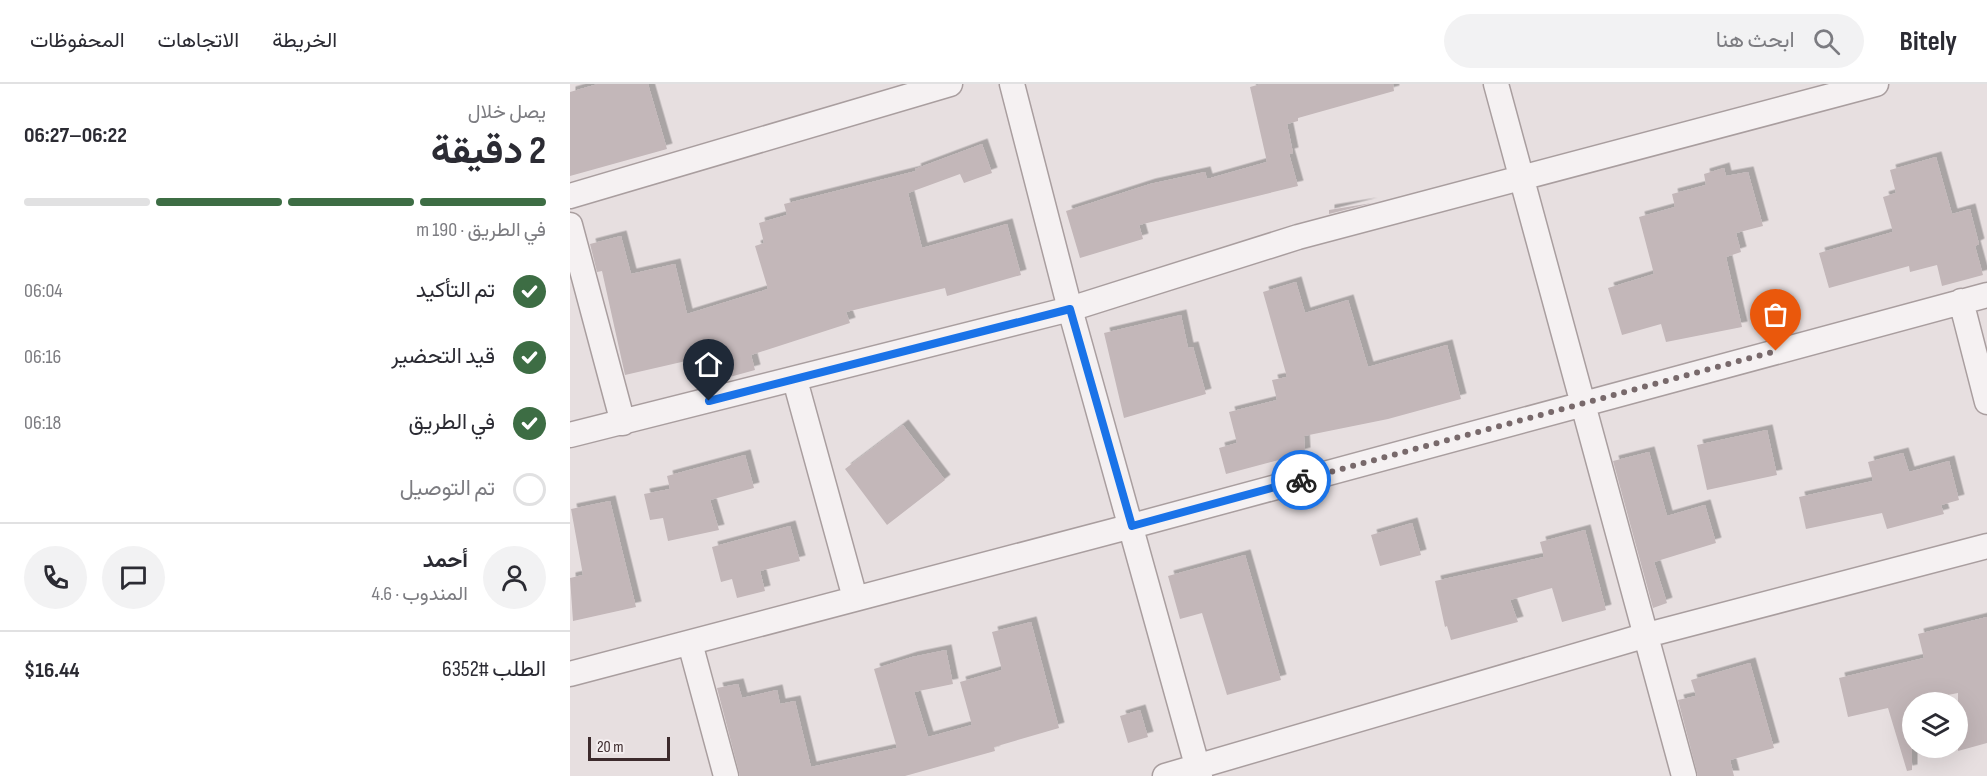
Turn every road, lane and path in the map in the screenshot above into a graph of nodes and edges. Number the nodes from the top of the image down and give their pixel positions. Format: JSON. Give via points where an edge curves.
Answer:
{"nodes":[{"id":1,"x":950,"y":84,"type":"edge"},
{"id":2,"x":1012,"y":84,"type":"edge"},
{"id":3,"x":1496,"y":84,"type":"edge"},
{"id":4,"x":1876,"y":84,"type":"edge"},
{"id":5,"x":1522,"y":176,"type":"junction"},
{"id":6,"x":570,"y":196,"type":"edge"},
{"id":7,"x":570,"y":225,"type":"edge"},
{"id":8,"x":1987,"y":295,"type":"edge"},
{"id":9,"x":1961,"y":302,"type":"junction"},
{"id":10,"x":1070,"y":309,"type":"junction"},
{"id":11,"x":795,"y":380,"type":"junction"},
{"id":12,"x":1987,"y":402,"type":"edge"},
{"id":13,"x":1581,"y":404,"type":"junction"},
{"id":14,"x":623,"y":423,"type":"junction"},
{"id":15,"x":570,"y":435,"type":"edge"},
{"id":16,"x":1132,"y":526,"type":"junction"},
{"id":17,"x":1987,"y":546,"type":"edge"},
{"id":18,"x":855,"y":597,"type":"junction"},
{"id":19,"x":1647,"y":635,"type":"junction"},
{"id":20,"x":690,"y":643,"type":"junction"},
{"id":21,"x":570,"y":674,"type":"edge"},
{"id":22,"x":1198,"y":772,"type":"edge"},
{"id":23,"x":726,"y":776,"type":"edge"},
{"id":24,"x":1166,"y":776,"type":"edge"},
{"id":25,"x":1684,"y":776,"type":"edge"}],
"edges":[{"from":1,"to":6,"type":"street"},
{"from":2,"to":10,"type":"street"},
{"from":3,"to":5,"type":"street"},
{"from":4,"to":5,"type":"street"},
{"from":5,"to":10,"type":"street","via":[[1298,237]]},
{"from":5,"to":13,"type":"street"},
{"from":7,"to":14,"type":"street"},
{"from":8,"to":9,"type":"street"},
{"from":9,"to":12,"type":"street"},
{"from":9,"to":13,"type":"street"},
{"from":10,"to":11,"type":"street"},
{"from":10,"to":16,"type":"street"},
{"from":11,"to":14,"type":"street"},
{"from":11,"to":18,"type":"street"},
{"from":13,"to":16,"type":"street"},
{"from":13,"to":19,"type":"street"},
{"from":14,"to":15,"type":"street"},
{"from":16,"to":18,"type":"street"},
{"from":16,"to":22,"type":"street"},
{"from":17,"to":19,"type":"street"},
{"from":18,"to":20,"type":"street"},
{"from":19,"to":22,"type":"street"},
{"from":19,"to":25,"type":"street"},
{"from":20,"to":21,"type":"street"},
{"from":20,"to":23,"type":"street"},
{"from":22,"to":24,"type":"street"}]}
